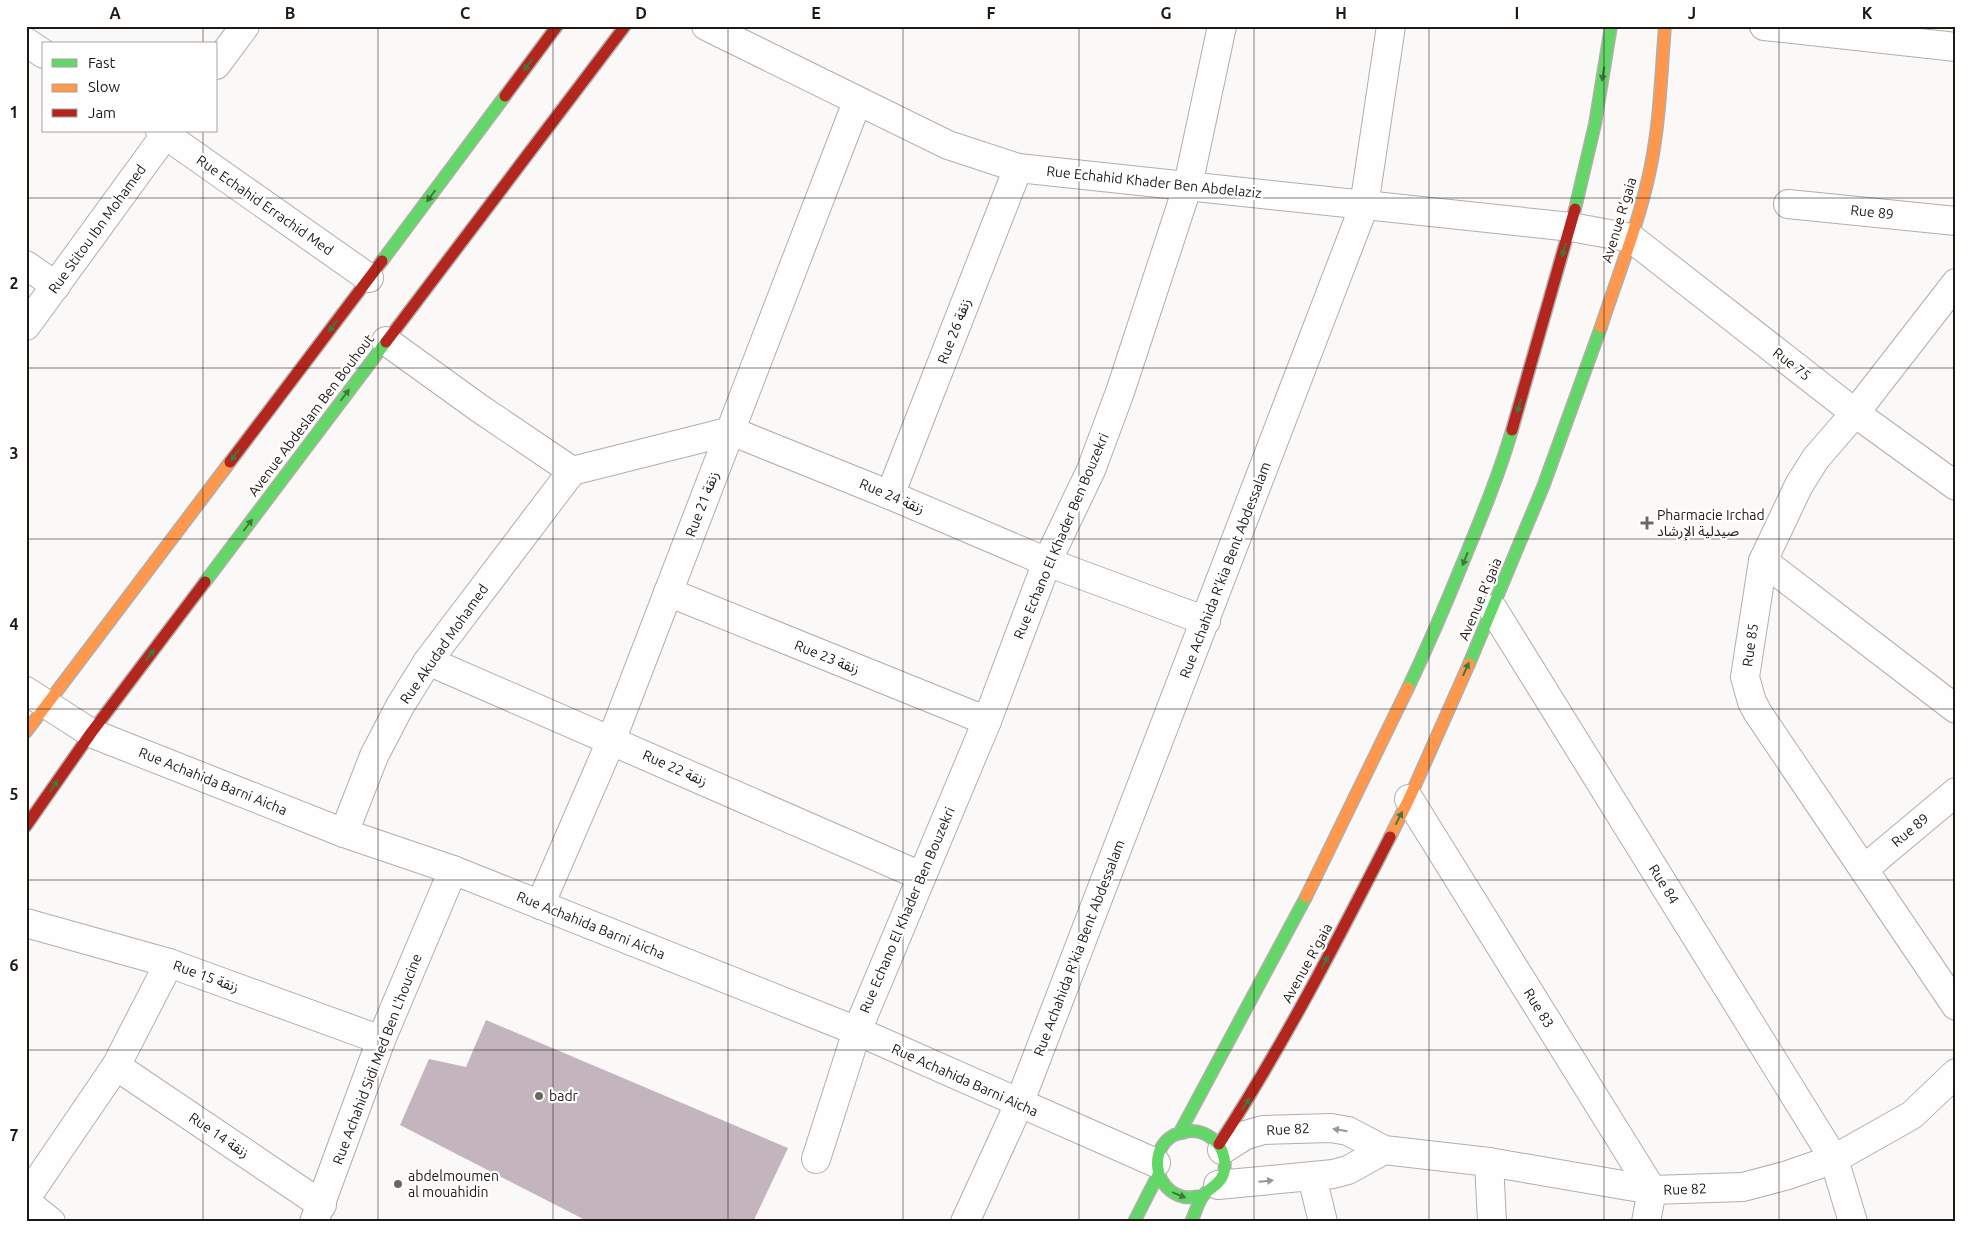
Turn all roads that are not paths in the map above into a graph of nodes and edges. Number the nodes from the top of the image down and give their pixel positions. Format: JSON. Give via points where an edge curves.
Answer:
{"nodes":[{"id":1,"x":245,"y":26,"type":"edge"},
{"id":2,"x":557,"y":26,"type":"edge"},
{"id":3,"x":625,"y":26,"type":"edge"},
{"id":4,"x":706,"y":26,"type":"edge"},
{"id":5,"x":1222,"y":26,"type":"edge"},
{"id":6,"x":1391,"y":26,"type":"edge"},
{"id":7,"x":1611,"y":26,"type":"edge"},
{"id":8,"x":1665,"y":26,"type":"edge"},
{"id":9,"x":1764,"y":26,"type":"edge"},
{"id":10,"x":1881,"y":33,"type":"edge"},
{"id":11,"x":26,"y":42,"type":"edge"},
{"id":12,"x":1956,"y":47,"type":"edge"},
{"id":13,"x":42,"y":53,"type":"edge"},
{"id":14,"x":218,"y":62,"type":"edge"},
{"id":15,"x":858,"y":102,"type":"junction"},
{"id":16,"x":164,"y":132,"type":"edge"},
{"id":17,"x":1018,"y":168,"type":"junction"},
{"id":18,"x":1188,"y":185,"type":"junction"},
{"id":19,"x":1788,"y":204,"type":"dead end"},
{"id":20,"x":1364,"y":206,"type":"junction"},
{"id":21,"x":1956,"y":221,"type":"edge"},
{"id":22,"x":1571,"y":227,"type":"junction"},
{"id":23,"x":1631,"y":238,"type":"junction"},
{"id":24,"x":26,"y":265,"type":"edge"},
{"id":25,"x":369,"y":278,"type":"junction"},
{"id":26,"x":1956,"y":283,"type":"edge"},
{"id":27,"x":56,"y":286,"type":"junction"},
{"id":28,"x":26,"y":326,"type":"edge"},
{"id":29,"x":386,"y":341,"type":"junction"},
{"id":30,"x":1855,"y":413,"type":"junction"},
{"id":31,"x":731,"y":431,"type":"junction"},
{"id":32,"x":572,"y":471,"type":"junction"},
{"id":33,"x":1956,"y":486,"type":"edge"},
{"id":34,"x":890,"y":495,"type":"junction"},
{"id":35,"x":1763,"y":560,"type":"junction"},
{"id":36,"x":1047,"y":562,"type":"junction"},
{"id":37,"x":668,"y":592,"type":"junction"},
{"id":38,"x":1493,"y":609,"type":"junction"},
{"id":39,"x":1206,"y":621,"type":"junction"},
{"id":40,"x":428,"y":661,"type":"junction"},
{"id":41,"x":36,"y":697,"type":"edge"},
{"id":42,"x":1956,"y":709,"type":"edge"},
{"id":43,"x":987,"y":721,"type":"junction"},
{"id":44,"x":26,"y":732,"type":"edge"},
{"id":45,"x":91,"y":733,"type":"junction"},
{"id":46,"x":611,"y":741,"type":"junction"},
{"id":47,"x":1956,"y":792,"type":"edge"},
{"id":48,"x":1409,"y":799,"type":"junction"},
{"id":49,"x":26,"y":826,"type":"edge"},
{"id":50,"x":344,"y":833,"type":"junction"},
{"id":51,"x":1864,"y":869,"type":"junction"},
{"id":52,"x":453,"y":870,"type":"junction"},
{"id":53,"x":921,"y":876,"type":"junction"},
{"id":54,"x":540,"y":904,"type":"junction"},
{"id":55,"x":26,"y":923,"type":"edge"},
{"id":56,"x":169,"y":963,"type":"junction"},
{"id":57,"x":1956,"y":1006,"type":"edge"},
{"id":58,"x":857,"y":1032,"type":"junction"},
{"id":59,"x":382,"y":1040,"type":"junction"},
{"id":60,"x":116,"y":1066,"type":"junction"},
{"id":61,"x":1956,"y":1074,"type":"edge"},
{"id":62,"x":1019,"y":1104,"type":"junction"},
{"id":63,"x":1180,"y":1132,"type":"junction"},
{"id":64,"x":1220,"y":1147,"type":"junction"},
{"id":65,"x":1384,"y":1150,"type":"junction"},
{"id":66,"x":816,"y":1159,"type":"dead end"},
{"id":67,"x":1834,"y":1159,"type":"junction"},
{"id":68,"x":1489,"y":1162,"type":"junction"},
{"id":69,"x":1157,"y":1169,"type":"junction"},
{"id":70,"x":1312,"y":1177,"type":"junction"},
{"id":71,"x":1210,"y":1190,"type":"junction"},
{"id":72,"x":1652,"y":1190,"type":"junction"},
{"id":73,"x":26,"y":1200,"type":"edge"},
{"id":74,"x":318,"y":1213,"type":"edge"},
{"id":75,"x":51,"y":1222,"type":"edge"},
{"id":76,"x":965,"y":1222,"type":"edge"},
{"id":77,"x":1134,"y":1222,"type":"edge"},
{"id":78,"x":1191,"y":1222,"type":"edge"},
{"id":79,"x":1323,"y":1222,"type":"edge"},
{"id":80,"x":1492,"y":1222,"type":"edge"},
{"id":81,"x":1646,"y":1222,"type":"edge"},
{"id":82,"x":1853,"y":1222,"type":"edge"}],
"edges":[{"from":1,"to":14,"type":"street"},
{"from":2,"to":25,"type":"street","one_way":true},
{"from":3,"to":29,"type":"street","name":"Avenue Abdeslam Ben Bouhout"},
{"from":4,"to":15,"type":"street","name":"Rue Echahid Khader Ben Abdelaziz"},
{"from":5,"to":18,"type":"street","name":"Rue Echano El Khader Ben Bouzekri"},
{"from":6,"to":20,"type":"street","name":"Rue Achahida R'kia Bent Abdessalam"},
{"from":7,"to":22,"type":"street","name":"Avenue R'gaia","one_way":true,"via":[[1595,124]]},
{"from":8,"to":23,"type":"street","name":"Avenue R'gaia","via":[[1650,170]]},
{"from":9,"to":10,"type":"street"},
{"from":10,"to":12,"type":"street"},
{"from":11,"to":13,"type":"street"},
{"from":15,"to":17,"type":"street","name":"Rue Echahid Khader Ben Abdelaziz","via":[[948,144]]},
{"from":15,"to":31,"type":"street","name":"Rue 21 زنقة"},
{"from":16,"to":25,"type":"street","name":"Rue Echahid Errachid Med"},
{"from":16,"to":27,"type":"street","name":"Rue Stitou Ibn Mohamed"},
{"from":17,"to":18,"type":"street","name":"Rue Echahid Khader Ben Abdelaziz"},
{"from":17,"to":34,"type":"street","name":"Rue 26 زنقة"},
{"from":18,"to":20,"type":"street","name":"Rue Echahid Khader Ben Abdelaziz"},
{"from":18,"to":36,"type":"street","name":"Rue Echano El Khader Ben Bouzekri","via":[[1091,470]]},
{"from":19,"to":21,"type":"street","name":"Rue 89"},
{"from":20,"to":22,"type":"street","name":"Rue Echahid Khader Ben Abdelaziz"},
{"from":20,"to":39,"type":"street","name":"Rue Achahida R'kia Bent Abdessalam"},
{"from":22,"to":23,"type":"street","name":"Rue Echahid Khader Ben Abdelaziz"},
{"from":22,"to":63,"type":"street","name":"Avenue R'gaia","one_way":true,"via":[[1500,471],[1430,643],[1295,920]]},
{"from":23,"to":30,"type":"street","name":"Rue 75"},
{"from":23,"to":38,"type":"street","name":"Avenue R'gaia","via":[[1550,469]]},
{"from":24,"to":27,"type":"street"},
{"from":25,"to":41,"type":"street","one_way":true},
{"from":26,"to":30,"type":"street","name":"Rue 85"},
{"from":27,"to":28,"type":"street","name":"Rue Stitou Ibn Mohamed"},
{"from":29,"to":32,"type":"street"},
{"from":45,"to":29,"type":"street","name":"Avenue Abdeslam Ben Bouhout","one_way":true},
{"from":30,"to":33,"type":"street","name":"Rue 75"},
{"from":30,"to":35,"type":"street","name":"Rue 85","via":[[1803,478]]},
{"from":31,"to":32,"type":"street"},
{"from":31,"to":34,"type":"street","name":"Rue 24 زنقة"},
{"from":31,"to":37,"type":"street","name":"Rue 21 زنقة"},
{"from":32,"to":40,"type":"street","name":"Rue Akudad Mohamed"},
{"from":34,"to":36,"type":"street","name":"Rue 24 زنقة"},
{"from":35,"to":42,"type":"street"},
{"from":35,"to":51,"type":"street","name":"Rue 85","via":[[1746,668],[1747,689],[1758,713]]},
{"from":36,"to":39,"type":"street","name":"Rue 24 زنقة"},
{"from":36,"to":43,"type":"street","name":"Rue Echano El Khader Ben Bouzekri"},
{"from":37,"to":43,"type":"street","name":"Rue 23 زنقة"},
{"from":37,"to":46,"type":"street","name":"Rue 21 زنقة"},
{"from":48,"to":38,"type":"street","name":"Avenue R'gaia","one_way":true},
{"from":38,"to":67,"type":"street","name":"Rue 84"},
{"from":39,"to":62,"type":"street","name":"Rue Achahida R'kia Bent Abdessalam"},
{"from":40,"to":46,"type":"street","name":"Rue 22 زنقة"},
{"from":40,"to":50,"type":"street","name":"Rue Akudad Mohamed","via":[[374,756]]},
{"from":41,"to":44,"type":"street"},
{"from":41,"to":45,"type":"street","name":"Rue Achahida Barni Aicha"},
{"from":43,"to":53,"type":"street","name":"Rue Echano El Khader Ben Bouzekri"},
{"from":49,"to":45,"type":"street","name":"Avenue Abdeslam Ben Bouhout","one_way":true},
{"from":45,"to":50,"type":"street","name":"Rue Achahida Barni Aicha"},
{"from":46,"to":53,"type":"street","name":"Rue 22 زنقة"},
{"from":46,"to":54,"type":"street","name":"Rue 21 زنقة"},
{"from":47,"to":51,"type":"street","name":"Rue 89"},
{"from":64,"to":48,"type":"street","name":"Avenue R'gaia","one_way":true,"via":[[1305,999]]},
{"from":48,"to":72,"type":"street","name":"Rue 83"},
{"from":50,"to":52,"type":"street","name":"Rue Achahida Barni Aicha"},
{"from":51,"to":57,"type":"street","name":"Rue 85"},
{"from":52,"to":54,"type":"street","name":"Rue Achahida Barni Aicha"},
{"from":52,"to":59,"type":"street","name":"Rue Achahid Sidi Med Ben L'houcine"},
{"from":53,"to":58,"type":"street","name":"Rue Echano El Khader Ben Bouzekri"},
{"from":54,"to":58,"type":"street","name":"Rue Achahida Barni Aicha"},
{"from":55,"to":56,"type":"street","name":"Rue 15 زنقة"},
{"from":56,"to":59,"type":"street","name":"Rue 15 زنقة"},
{"from":56,"to":60,"type":"street"},
{"from":58,"to":62,"type":"street","name":"Rue Achahida Barni Aicha"},
{"from":58,"to":66,"type":"street","name":"Rue Echano El Khader Ben Bouzekri"},
{"from":59,"to":74,"type":"street","name":"Rue Achahid Sidi Med Ben L'houcine"},
{"from":60,"to":73,"type":"street"},
{"from":60,"to":74,"type":"street","name":"Rue 14 زنقة"},
{"from":61,"to":67,"type":"street","name":"Rue 82","via":[[1912,1115]]},
{"from":62,"to":69,"type":"street","name":"Rue Achahida Barni Aicha"},
{"from":62,"to":76,"type":"street","name":"Rue Achahida R'kia Bent Abdessalam"},
{"from":63,"to":64,"type":"street","via":[[1195,1130],[1208,1135]]},
{"from":63,"to":69,"type":"street","via":[[1168,1138],[1160,1149]]},
{"from":65,"to":64,"type":"street","name":"Rue 82","one_way":true,"via":[[1348,1131],[1309,1128],[1263,1130]]},
{"from":64,"to":71,"type":"street","via":[[1225,1162],[1223,1174]]},
{"from":65,"to":68,"type":"street","name":"Rue 82"},
{"from":65,"to":70,"type":"street","via":[[1348,1170]]},
{"from":67,"to":72,"type":"street","name":"Rue 82","via":[[1743,1186]]},
{"from":67,"to":82,"type":"street","name":"Rue 84"},
{"from":68,"to":72,"type":"street","name":"Rue 82"},
{"from":68,"to":80,"type":"street"},
{"from":69,"to":71,"type":"street","one_way":true,"via":[[1164,1187],[1176,1196],[1190,1199]]},
{"from":69,"to":77,"type":"street"},
{"from":71,"to":70,"type":"street","one_way":true},
{"from":70,"to":79,"type":"street"},
{"from":71,"to":78,"type":"street"},
{"from":72,"to":81,"type":"street"},
{"from":73,"to":75,"type":"street"}]}
